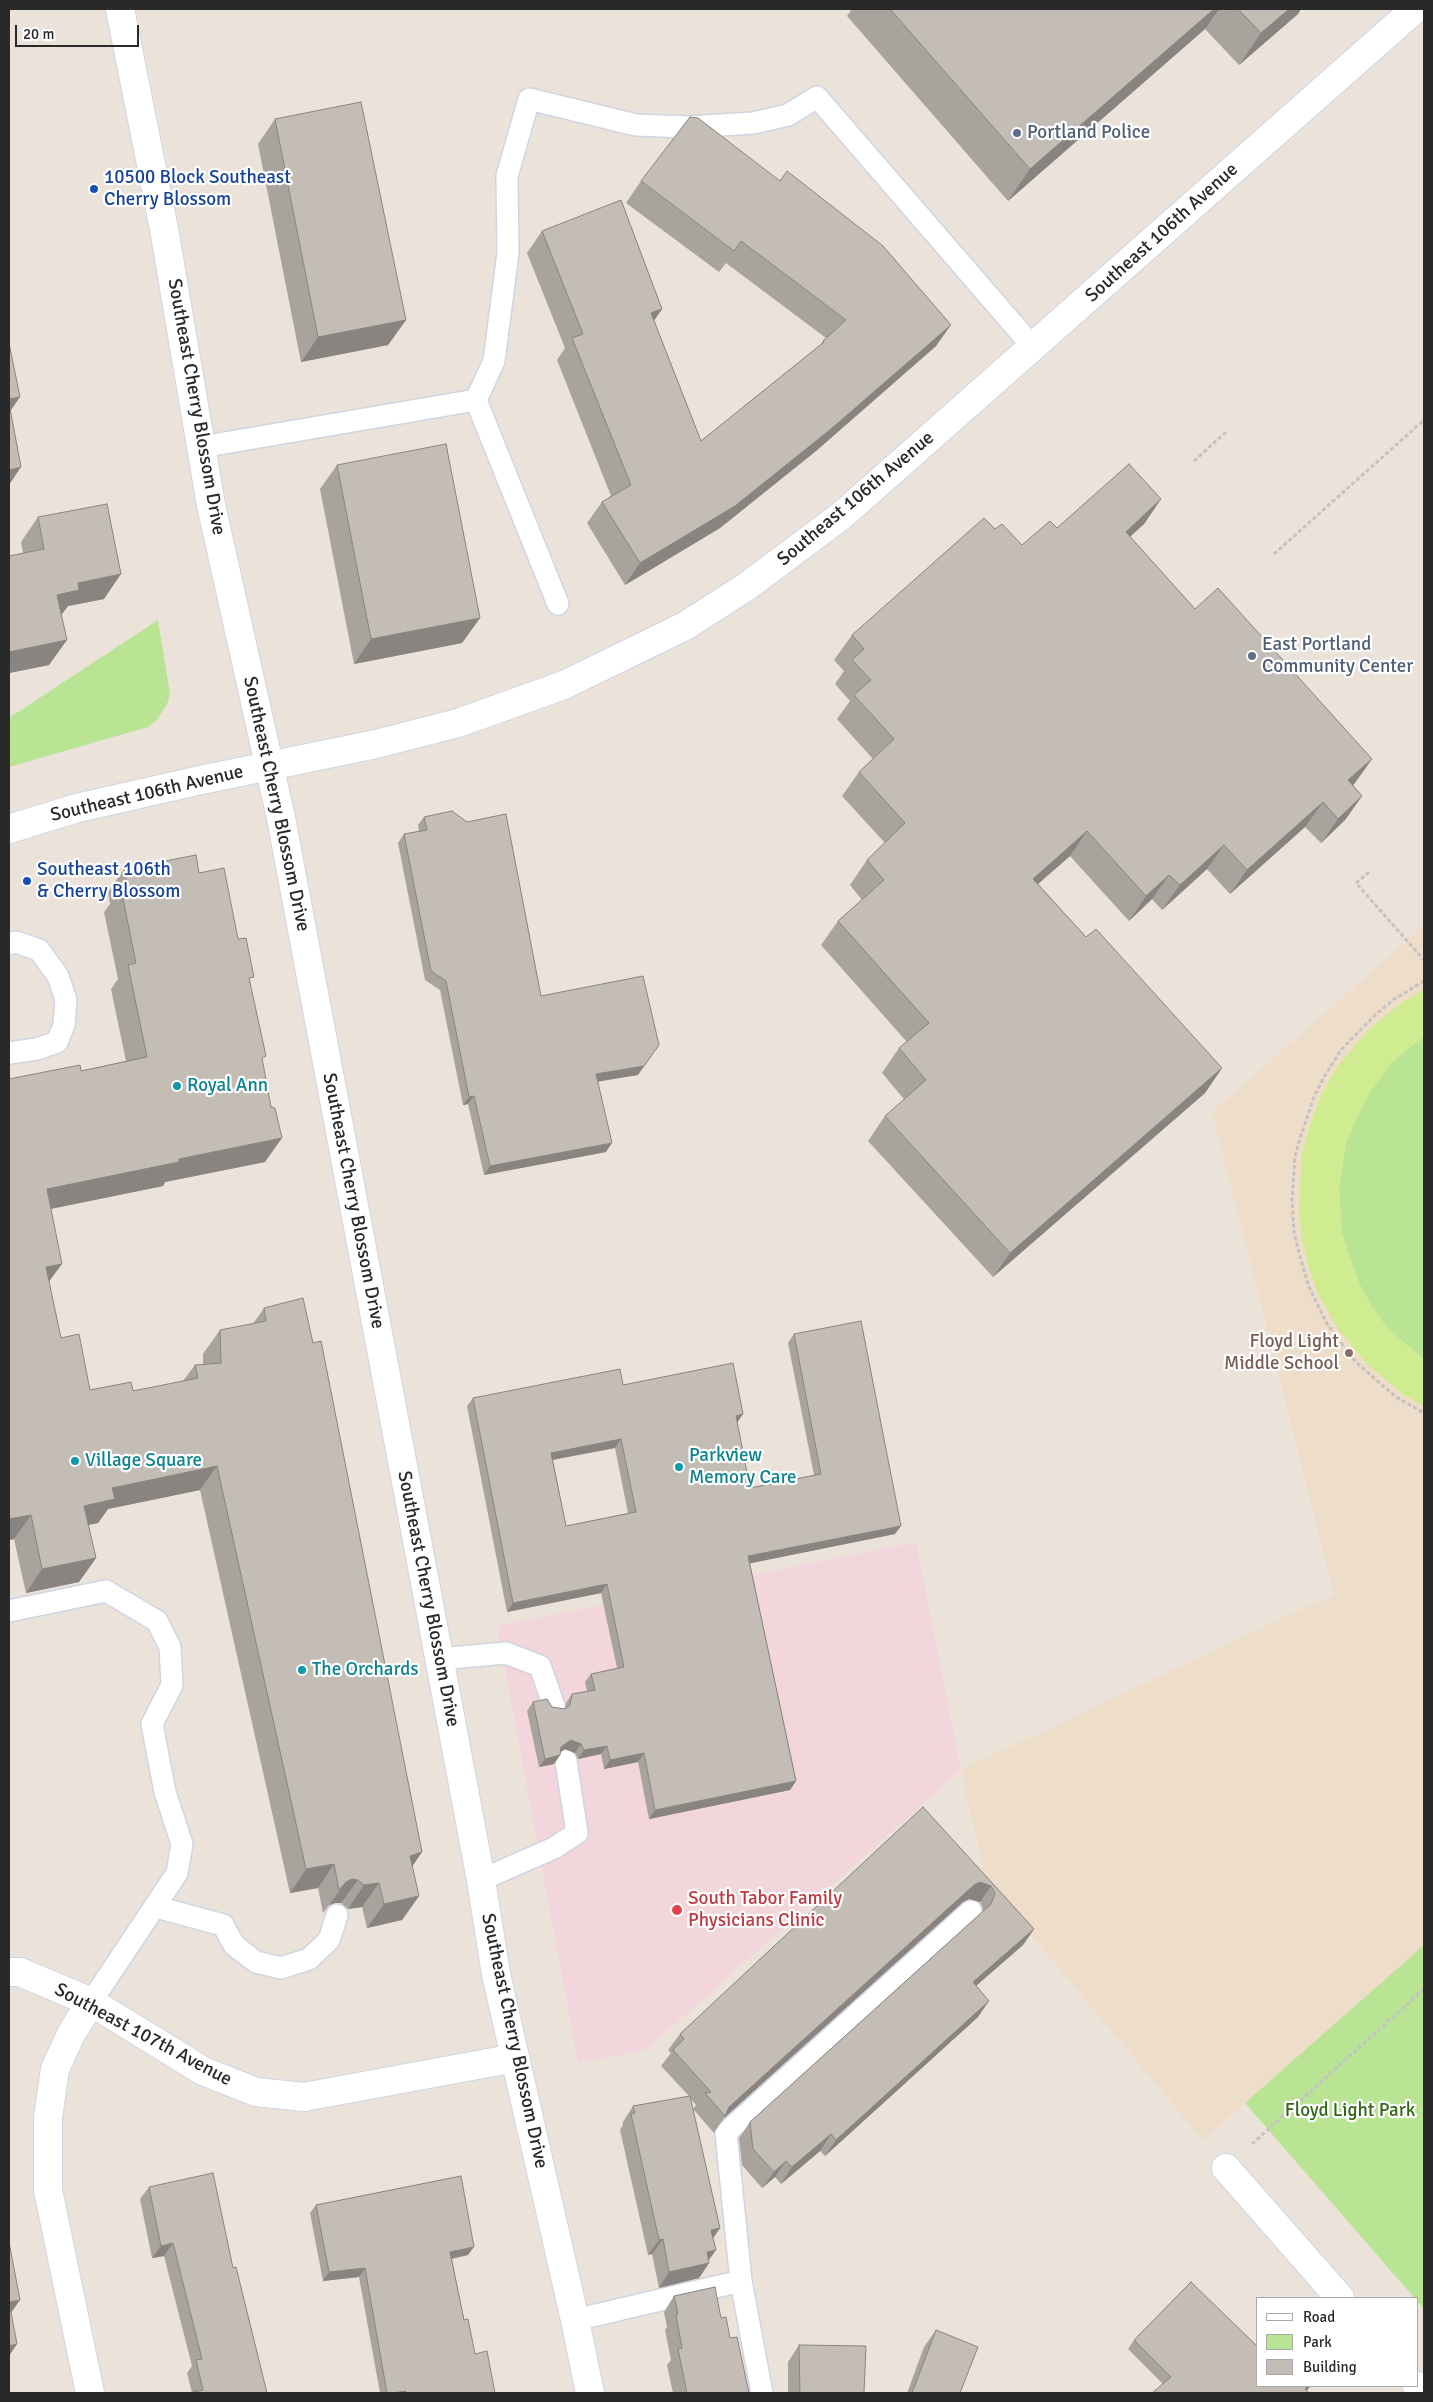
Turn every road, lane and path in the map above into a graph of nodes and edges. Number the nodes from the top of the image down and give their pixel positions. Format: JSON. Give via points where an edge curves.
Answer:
{"nodes":[{"id":1,"x":120,"y":9,"type":"edge"},
{"id":2,"x":1415,"y":9,"type":"edge"},
{"id":3,"x":1033,"y":347,"type":"junction"},
{"id":4,"x":476,"y":400,"type":"junction"},
{"id":5,"x":1424,"y":420,"type":"edge"},
{"id":6,"x":1226,"y":432,"type":"dead end"},
{"id":7,"x":201,"y":447,"type":"junction"},
{"id":8,"x":1194,"y":461,"type":"dead end"},
{"id":9,"x":1274,"y":554,"type":"dead end"},
{"id":10,"x":558,"y":604,"type":"dead end"},
{"id":11,"x":269,"y":766,"type":"junction"},
{"id":12,"x":9,"y":830,"type":"edge"},
{"id":13,"x":1369,"y":872,"type":"dead end"},
{"id":14,"x":9,"y":944,"type":"edge"},
{"id":15,"x":1424,"y":960,"type":"edge"},
{"id":16,"x":1424,"y":980,"type":"edge"},
{"id":17,"x":9,"y":1053,"type":"edge"},
{"id":18,"x":1424,"y":1413,"type":"edge"},
{"id":19,"x":9,"y":1611,"type":"edge"},
{"id":20,"x":439,"y":1659,"type":"junction"},
{"id":21,"x":554,"y":1706,"type":"edge"},
{"id":22,"x":566,"y":1761,"type":"dead end"},
{"id":23,"x":481,"y":1880,"type":"junction"},
{"id":24,"x":156,"y":1907,"type":"junction"},
{"id":25,"x":971,"y":1911,"type":"dead end"},
{"id":26,"x":336,"y":1915,"type":"dead end"},
{"id":27,"x":9,"y":1972,"type":"edge"},
{"id":28,"x":1424,"y":1989,"type":"edge"},
{"id":29,"x":92,"y":2002,"type":"junction"},
{"id":30,"x":515,"y":2058,"type":"junction"},
{"id":31,"x":1226,"y":2168,"type":"joint"},
{"id":32,"x":741,"y":2282,"type":"junction"},
{"id":33,"x":1339,"y":2297,"type":"edge"},
{"id":34,"x":575,"y":2320,"type":"junction"},
{"id":35,"x":90,"y":2393,"type":"edge"},
{"id":36,"x":590,"y":2393,"type":"edge"},
{"id":37,"x":762,"y":2393,"type":"edge"}],
"edges":[{"from":1,"to":7,"type":"street","name":"Southeast Cherry Blossom Drive","via":[[164,229]]},
{"from":2,"to":3,"type":"street","name":"Southeast 106th Avenue"},
{"from":3,"to":4,"type":"lane","via":[[817,97],[788,116],[688,127],[636,125],[529,98],[507,176],[508,253],[494,361]]},
{"from":3,"to":11,"type":"street","name":"Southeast 106th Avenue","via":[[841,516],[746,587],[685,626],[564,685],[492,713],[419,734]]},
{"from":4,"to":7,"type":"lane"},
{"from":4,"to":10,"type":"lane"},
{"from":5,"to":9,"type":"path"},
{"from":6,"to":8,"type":"path"},
{"from":7,"to":11,"type":"street","name":"Southeast Cherry Blossom Drive"},
{"from":11,"to":12,"type":"street","name":"Southeast 106th Avenue","via":[[78,808]]},
{"from":11,"to":20,"type":"street","name":"Southeast Cherry Blossom Drive"},
{"from":13,"to":15,"type":"path","via":[[1356,883]]},
{"from":14,"to":17,"type":"lane","via":[[16,942],[39,950],[58,976],[66,1000],[64,1026],[57,1042]]},
{"from":16,"to":18,"type":"path","via":[[1374,1016],[1341,1050],[1324,1077],[1305,1120],[1292,1201],[1299,1253],[1309,1287],[1327,1324],[1354,1360],[1374,1379],[1396,1397]]},
{"from":19,"to":24,"type":"lane","via":[[106,1591],[157,1621],[170,1647],[172,1685],[152,1724],[165,1792],[182,1844],[177,1873]]},
{"from":20,"to":21,"type":"lane","via":[[506,1653],[540,1666]]},
{"from":20,"to":23,"type":"street","name":"Southeast Cherry Blossom Drive"},
{"from":22,"to":23,"type":"lane","via":[[577,1833],[554,1848]]},
{"from":23,"to":30,"type":"street","name":"Southeast Cherry Blossom Drive","via":[[496,1974]]},
{"from":24,"to":26,"type":"lane","via":[[223,1925],[234,1945],[256,1962],[281,1968],[309,1959],[329,1940]]},
{"from":24,"to":29,"type":"lane"},
{"from":25,"to":32,"type":"lane","via":[[726,2133]]},
{"from":27,"to":29,"type":"street","name":"Southeast 107th Avenue","via":[[20,1972]]},
{"from":28,"to":31,"type":"path"},
{"from":29,"to":30,"type":"street","name":"Southeast 107th Avenue","via":[[203,2071],[256,2092],[304,2097]]},
{"from":29,"to":35,"type":"street","via":[[71,2034],[55,2070],[48,2117],[48,2190]]},
{"from":30,"to":34,"type":"street","name":"Southeast Cherry Blossom Drive"},
{"from":31,"to":33,"type":"street"},
{"from":32,"to":34,"type":"lane"},
{"from":32,"to":37,"type":"lane"},
{"from":34,"to":36,"type":"street","name":"Southeast Cherry Blossom Drive"}]}
